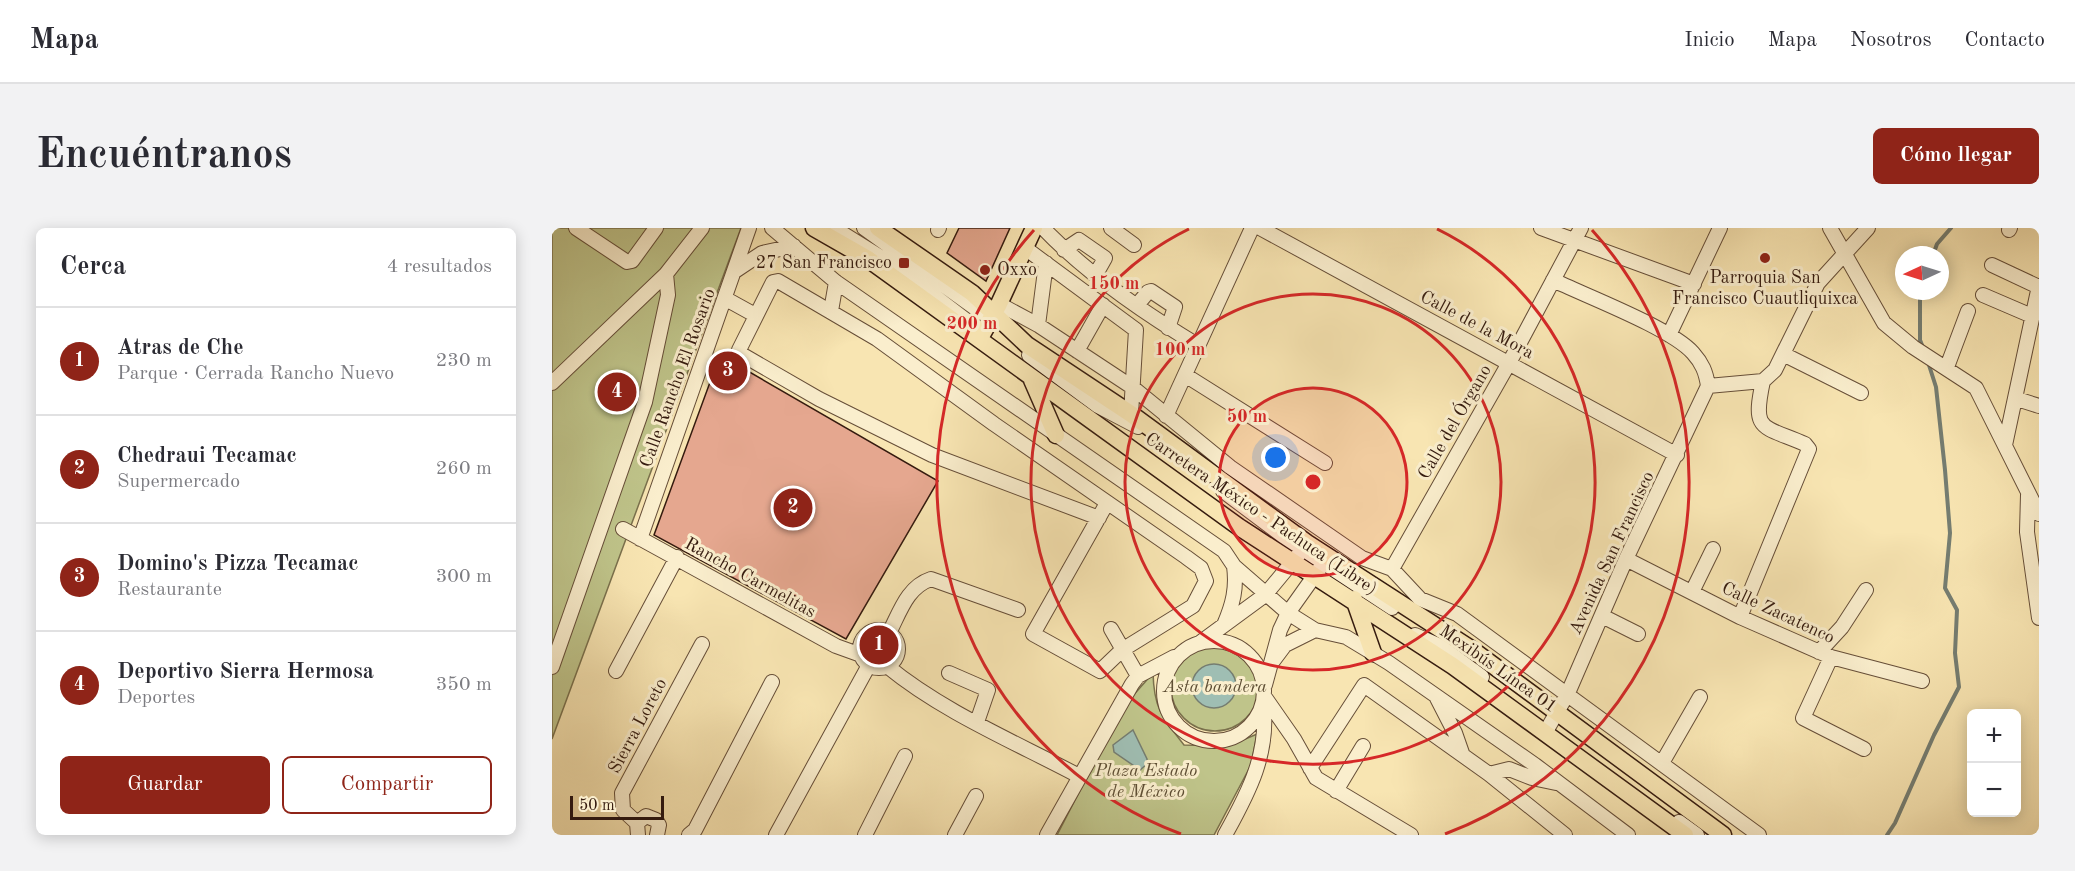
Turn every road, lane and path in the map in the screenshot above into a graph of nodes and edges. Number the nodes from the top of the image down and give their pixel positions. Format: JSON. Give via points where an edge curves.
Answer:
{"nodes":[{"id":1,"x":576,"y":228,"type":"edge"},
{"id":2,"x":656,"y":228,"type":"edge"},
{"id":3,"x":702,"y":228,"type":"edge"},
{"id":4,"x":749,"y":228,"type":"edge"},
{"id":5,"x":772,"y":228,"type":"edge"},
{"id":6,"x":814,"y":228,"type":"edge"},
{"id":7,"x":834,"y":228,"type":"edge"},
{"id":8,"x":864,"y":228,"type":"edge"},
{"id":9,"x":878,"y":228,"type":"edge"},
{"id":10,"x":1034,"y":228,"type":"edge"},
{"id":11,"x":1043,"y":228,"type":"edge"},
{"id":12,"x":1111,"y":228,"type":"edge"},
{"id":13,"x":1252,"y":228,"type":"edge"},
{"id":14,"x":1260,"y":228,"type":"edge"},
{"id":15,"x":1541,"y":228,"type":"edge"},
{"id":16,"x":1581,"y":228,"type":"edge"},
{"id":17,"x":1720,"y":228,"type":"edge"},
{"id":18,"x":1830,"y":228,"type":"edge"},
{"id":19,"x":1868,"y":228,"type":"edge"},
{"id":20,"x":1575,"y":241,"type":"junction"},
{"id":21,"x":1134,"y":245,"type":"dead end"},
{"id":22,"x":794,"y":246,"type":"junction"},
{"id":23,"x":1025,"y":248,"type":"junction"},
{"id":24,"x":1844,"y":256,"type":"junction"},
{"id":25,"x":1046,"y":263,"type":"junction"},
{"id":26,"x":1992,"y":265,"type":"dead end"},
{"id":27,"x":735,"y":271,"type":"junction"},
{"id":28,"x":666,"y":274,"type":"junction"},
{"id":29,"x":1553,"y":280,"type":"junction"},
{"id":30,"x":836,"y":282,"type":"junction"},
{"id":31,"x":1694,"y":284,"type":"junction"},
{"id":32,"x":2039,"y":286,"type":"edge"},
{"id":33,"x":1983,"y":295,"type":"dead end"},
{"id":34,"x":726,"y":299,"type":"junction"},
{"id":35,"x":1102,"y":305,"type":"junction"},
{"id":36,"x":1137,"y":305,"type":"junction"},
{"id":37,"x":831,"y":311,"type":"junction"},
{"id":38,"x":1968,"y":311,"type":"dead end"},
{"id":39,"x":755,"y":315,"type":"junction"},
{"id":40,"x":2032,"y":316,"type":"junction"},
{"id":41,"x":989,"y":322,"type":"junction"},
{"id":42,"x":1038,"y":325,"type":"junction"},
{"id":43,"x":1168,"y":328,"type":"junction"},
{"id":44,"x":1669,"y":335,"type":"junction"},
{"id":45,"x":1199,"y":346,"type":"junction"},
{"id":46,"x":1077,"y":351,"type":"junction"},
{"id":47,"x":1783,"y":354,"type":"junction"},
{"id":48,"x":1509,"y":363,"type":"junction"},
{"id":49,"x":1941,"y":363,"type":"junction"},
{"id":50,"x":1185,"y":375,"type":"junction"},
{"id":51,"x":1031,"y":379,"type":"junction"},
{"id":52,"x":1763,"y":381,"type":"junction"},
{"id":53,"x":552,"y":383,"type":"edge"},
{"id":54,"x":1708,"y":386,"type":"junction"},
{"id":55,"x":1132,"y":387,"type":"junction"},
{"id":56,"x":1861,"y":393,"type":"dead end"},
{"id":57,"x":2017,"y":399,"type":"junction"},
{"id":58,"x":2039,"y":406,"type":"edge"},
{"id":59,"x":1131,"y":414,"type":"junction"},
{"id":60,"x":1166,"y":416,"type":"junction"},
{"id":61,"x":1056,"y":435,"type":"junction"},
{"id":62,"x":2006,"y":445,"type":"junction"},
{"id":63,"x":1677,"y":455,"type":"junction"},
{"id":64,"x":1325,"y":463,"type":"dead end"},
{"id":65,"x":1226,"y":474,"type":"junction"},
{"id":66,"x":2028,"y":493,"type":"junction"},
{"id":67,"x":1149,"y":500,"type":"junction"},
{"id":68,"x":1107,"y":503,"type":"junction"},
{"id":69,"x":2039,"y":514,"type":"edge"},
{"id":70,"x":1098,"y":518,"type":"junction"},
{"id":71,"x":1135,"y":521,"type":"junction"},
{"id":72,"x":1317,"y":528,"type":"junction"},
{"id":73,"x":623,"y":529,"type":"dead end"},
{"id":74,"x":640,"y":539,"type":"junction"},
{"id":75,"x":1341,"y":544,"type":"junction"},
{"id":76,"x":1713,"y":549,"type":"dead end"},
{"id":77,"x":1300,"y":553,"type":"junction"},
{"id":78,"x":677,"y":557,"type":"junction"},
{"id":79,"x":1626,"y":559,"type":"junction"},
{"id":80,"x":1234,"y":566,"type":"junction"},
{"id":81,"x":1321,"y":567,"type":"junction"},
{"id":82,"x":1392,"y":569,"type":"junction"},
{"id":83,"x":1866,"y":590,"type":"dead end"},
{"id":84,"x":1692,"y":592,"type":"junction"},
{"id":85,"x":1265,"y":595,"type":"junction"},
{"id":86,"x":1354,"y":599,"type":"junction"},
{"id":87,"x":1417,"y":605,"type":"junction"},
{"id":88,"x":1018,"y":610,"type":"dead end"},
{"id":89,"x":1288,"y":613,"type":"junction"},
{"id":90,"x":1602,"y":616,"type":"junction"},
{"id":91,"x":1740,"y":617,"type":"junction"},
{"id":92,"x":2039,"y":618,"type":"edge"},
{"id":93,"x":1223,"y":627,"type":"junction"},
{"id":94,"x":1111,"y":629,"type":"dead end"},
{"id":95,"x":1315,"y":630,"type":"junction"},
{"id":96,"x":889,"y":633,"type":"junction"},
{"id":97,"x":1638,"y":634,"type":"dead end"},
{"id":98,"x":1201,"y":642,"type":"junction"},
{"id":99,"x":702,"y":644,"type":"dead end"},
{"id":100,"x":1122,"y":650,"type":"junction"},
{"id":101,"x":1373,"y":653,"type":"junction"},
{"id":102,"x":1179,"y":655,"type":"junction"},
{"id":103,"x":1825,"y":655,"type":"junction"},
{"id":104,"x":865,"y":660,"type":"junction"},
{"id":105,"x":1269,"y":664,"type":"junction"},
{"id":106,"x":887,"y":666,"type":"junction"},
{"id":107,"x":552,"y":667,"type":"edge"},
{"id":108,"x":616,"y":671,"type":"dead end"},
{"id":109,"x":949,"y":673,"type":"dead end"},
{"id":110,"x":1138,"y":676,"type":"junction"},
{"id":111,"x":1923,"y":681,"type":"dead end"},
{"id":112,"x":772,"y":682,"type":"dead end"},
{"id":113,"x":1568,"y":693,"type":"junction"},
{"id":114,"x":1264,"y":696,"type":"junction"},
{"id":115,"x":1436,"y":696,"type":"junction"},
{"id":116,"x":1700,"y":697,"type":"dead end"},
{"id":117,"x":976,"y":722,"type":"junction"},
{"id":118,"x":1551,"y":722,"type":"junction"},
{"id":119,"x":1363,"y":746,"type":"dead end"},
{"id":120,"x":1864,"y":749,"type":"dead end"},
{"id":121,"x":1461,"y":753,"type":"junction"},
{"id":122,"x":905,"y":756,"type":"dead end"},
{"id":123,"x":1662,"y":763,"type":"junction"},
{"id":124,"x":1310,"y":768,"type":"junction"},
{"id":125,"x":1489,"y":774,"type":"junction"},
{"id":126,"x":1079,"y":776,"type":"junction"},
{"id":127,"x":1559,"y":783,"type":"junction"},
{"id":128,"x":1336,"y":791,"type":"junction"},
{"id":129,"x":976,"y":796,"type":"dead end"},
{"id":130,"x":637,"y":829,"type":"edge"},
{"id":131,"x":1623,"y":833,"type":"edge"},
{"id":132,"x":657,"y":835,"type":"edge"},
{"id":133,"x":689,"y":835,"type":"edge"},
{"id":134,"x":776,"y":835,"type":"edge"},
{"id":135,"x":865,"y":835,"type":"edge"},
{"id":136,"x":956,"y":835,"type":"edge"},
{"id":137,"x":1047,"y":835,"type":"edge"},
{"id":138,"x":1225,"y":835,"type":"edge"},
{"id":139,"x":1411,"y":835,"type":"edge"},
{"id":140,"x":1565,"y":835,"type":"edge"},
{"id":141,"x":1685,"y":835,"type":"edge"},
{"id":142,"x":1697,"y":835,"type":"edge"},
{"id":143,"x":1712,"y":835,"type":"edge"},
{"id":144,"x":1723,"y":835,"type":"edge"},
{"id":145,"x":1759,"y":835,"type":"edge"}],
"edges":[{"from":1,"to":2,"type":"street","via":[[627,262],[632,261]]},
{"from":3,"to":28,"type":"street"},
{"from":4,"to":27,"type":"street","name":"Calle Rancho El Rosario"},
{"from":5,"to":22,"type":"street"},
{"from":6,"to":41,"type":"main road","name":"Carretera México - Pachuca (Libre)"},
{"from":7,"to":41,"type":"street"},
{"from":8,"to":41,"type":"street","via":[[973,304]]},
{"from":9,"to":41,"type":"main road","name":"Carretera México - Pachuca (Libre)","via":[[972,293]]},
{"from":10,"to":23,"type":"main road"},
{"from":11,"to":36,"type":"street","via":[[1064,249],[1079,240],[1105,258],[1096,274]]},
{"from":12,"to":21,"type":"street"},
{"from":13,"to":45,"type":"street"},
{"from":14,"to":48,"type":"street","name":"Calle de la Mora"},
{"from":15,"to":20,"type":"street"},
{"from":16,"to":20,"type":"street","name":"Calle del Órgano"},
{"from":17,"to":31,"type":"street"},
{"from":18,"to":24,"type":"street"},
{"from":19,"to":24,"type":"street"},
{"from":20,"to":29,"type":"street","name":"Calle del Órgano"},
{"from":20,"to":31,"type":"street"},
{"from":22,"to":27,"type":"street","via":[[762,253]]},
{"from":22,"to":30,"type":"street"},
{"from":23,"to":25,"type":"street"},
{"from":23,"to":41,"type":"main road"},
{"from":24,"to":47,"type":"street","via":[[1818,284]]},
{"from":24,"to":49,"type":"street","via":[[1884,324]]},
{"from":25,"to":35,"type":"street"},
{"from":25,"to":42,"type":"street"},
{"from":26,"to":32,"type":"street"},
{"from":27,"to":34,"type":"street","name":"Calle Rancho El Rosario"},
{"from":28,"to":53,"type":"street"},
{"from":28,"to":107,"type":"street","via":[[668,295],[645,402]]},
{"from":29,"to":44,"type":"street"},
{"from":29,"to":48,"type":"street","name":"Calle del Órgano"},
{"from":30,"to":37,"type":"street"},
{"from":30,"to":61,"type":"street"},
{"from":31,"to":44,"type":"street"},
{"from":32,"to":40,"type":"street"},
{"from":33,"to":40,"type":"street"},
{"from":34,"to":39,"type":"street"},
{"from":34,"to":74,"type":"street","name":"Calle Rancho El Rosario"},
{"from":35,"to":46,"type":"street"},
{"from":35,"to":55,"type":"street","via":[[1136,330]]},
{"from":36,"to":43,"type":"street"},
{"from":36,"to":43,"type":"street","via":[[1151,291],[1175,307]]},
{"from":37,"to":39,"type":"street","via":[[778,281],[773,282]]},
{"from":37,"to":68,"type":"street","via":[[887,346]]},
{"from":38,"to":49,"type":"street"},
{"from":39,"to":70,"type":"street","via":[[739,350],[741,354],[819,399],[932,455]]},
{"from":40,"to":57,"type":"street"},
{"from":41,"to":42,"type":"street"},
{"from":41,"to":51,"type":"main road","name":"Carretera México - Pachuca (Libre)"},
{"from":41,"to":59,"type":"main road","name":"Carretera México - Pachuca (Libre)"},
{"from":41,"to":77,"type":"street","via":[[1049,383]]},
{"from":42,"to":46,"type":"street"},
{"from":43,"to":45,"type":"street"},
{"from":44,"to":54,"type":"street","via":[[1692,351],[1706,371]]},
{"from":45,"to":50,"type":"street"},
{"from":46,"to":55,"type":"street"},
{"from":47,"to":52,"type":"street","via":[[1775,370]]},
{"from":47,"to":56,"type":"street"},
{"from":48,"to":63,"type":"street","name":"Calle de la Mora"},
{"from":48,"to":82,"type":"street","name":"Calle del Órgano"},
{"from":49,"to":62,"type":"street","via":[[1976,388]]},
{"from":50,"to":60,"type":"street"},
{"from":50,"to":64,"type":"street"},
{"from":51,"to":61,"type":"main road"},
{"from":51,"to":77,"type":"main road","name":"Carretera México - Pachuca (Libre)"},
{"from":52,"to":54,"type":"street"},
{"from":52,"to":91,"type":"street","via":[[1757,409],[1759,419],[1809,449]]},
{"from":54,"to":63,"type":"street","name":"Avenida San Francisco"},
{"from":55,"to":59,"type":"street"},
{"from":55,"to":60,"type":"street"},
{"from":57,"to":58,"type":"street"},
{"from":57,"to":62,"type":"street"},
{"from":59,"to":65,"type":"main road","name":"Carretera México - Pachuca (Libre)"},
{"from":60,"to":65,"type":"street"},
{"from":61,"to":67,"type":"street"},
{"from":62,"to":66,"type":"street"},
{"from":63,"to":79,"type":"street","name":"Avenida San Francisco"},
{"from":65,"to":72,"type":"street"},
{"from":65,"to":77,"type":"main road","name":"Carretera México - Pachuca (Libre)"},
{"from":66,"to":69,"type":"street"},
{"from":66,"to":92,"type":"street","via":[[2027,532]]},
{"from":67,"to":71,"type":"street"},
{"from":67,"to":80,"type":"street","via":[[1224,551]]},
{"from":68,"to":70,"type":"street"},
{"from":68,"to":71,"type":"street"},
{"from":70,"to":100,"type":"street","via":[[1033,634],[1100,671]]},
{"from":71,"to":100,"type":"street","via":[[1202,568],[1206,581],[1193,606]]},
{"from":72,"to":75,"type":"street"},
{"from":72,"to":77,"type":"street"},
{"from":73,"to":74,"type":"street","name":"Rancho Carmelitas"},
{"from":74,"to":78,"type":"street","name":"Rancho Carmelitas"},
{"from":75,"to":81,"type":"street"},
{"from":75,"to":82,"type":"street","via":[[1362,558]]},
{"from":76,"to":84,"type":"street"},
{"from":77,"to":81,"type":"main road","name":"Carretera México - Pachuca (Libre)"},
{"from":77,"to":81,"type":"main road","name":"Carretera México - Pachuca (Libre)"},
{"from":77,"to":85,"type":"street"},
{"from":78,"to":104,"type":"street","name":"Rancho Carmelitas"},
{"from":78,"to":108,"type":"street"},
{"from":79,"to":84,"type":"street","name":"Calle Zacatenco"},
{"from":79,"to":90,"type":"street","name":"Avenida San Francisco"},
{"from":80,"to":85,"type":"street"},
{"from":80,"to":93,"type":"street","via":[[1233,603]]},
{"from":81,"to":86,"type":"main road","name":"Carretera México - Pachuca (Libre)"},
{"from":81,"to":87,"type":"main road","name":"Carretera México - Pachuca (Libre)"},
{"from":81,"to":89,"type":"street"},
{"from":81,"to":118,"type":"street","name":"Mexibús Línea 01","via":[[1415,635],[1440,646]]},
{"from":82,"to":87,"type":"street"},
{"from":83,"to":103,"type":"street"},
{"from":84,"to":91,"type":"street","name":"Calle Zacatenco"},
{"from":85,"to":89,"type":"street"},
{"from":85,"to":93,"type":"street"},
{"from":86,"to":101,"type":"main road"},
{"from":86,"to":118,"type":"main road","name":"Carretera México - Pachuca (Libre)","via":[[1453,666]]},
{"from":87,"to":113,"type":"street","via":[[1457,614]]},
{"from":87,"to":118,"type":"main road","name":"Carretera México - Pachuca (Libre)"},
{"from":88,"to":96,"type":"street","via":[[931,579],[911,591]]},
{"from":89,"to":95,"type":"street"},
{"from":89,"to":105,"type":"street"},
{"from":90,"to":97,"type":"street"},
{"from":90,"to":113,"type":"street","name":"Avenida San Francisco"},
{"from":91,"to":103,"type":"street","name":"Calle Zacatenco"},
{"from":93,"to":98,"type":"street"},
{"from":94,"to":100,"type":"street"},
{"from":95,"to":101,"type":"street","via":[[1346,637]]},
{"from":95,"to":105,"type":"street","via":[[1285,645]]},
{"from":96,"to":104,"type":"street","via":[[880,630],[864,637],[860,646]]},
{"from":96,"to":106,"type":"street","via":[[897,653]]},
{"from":98,"to":102,"type":"street"},
{"from":98,"to":114,"type":"street","via":[[1223,641],[1244,651],[1258,668]]},
{"from":99,"to":130,"type":"street","name":"Sierra Loreto","via":[[622,793],[623,810]]},
{"from":100,"to":110,"type":"street"},
{"from":101,"to":115,"type":"street"},
{"from":102,"to":110,"type":"street"},
{"from":102,"to":114,"type":"street","via":[[1168,669],[1163,687],[1165,705],[1186,734],[1204,741],[1223,741],[1241,734],[1255,720]]},
{"from":103,"to":111,"type":"street","name":"Calle Zacatenco"},
{"from":103,"to":120,"type":"street","via":[[1803,718]]},
{"from":104,"to":106,"type":"street","via":[[878,668]]},
{"from":104,"to":134,"type":"street"},
{"from":105,"to":114,"type":"street"},
{"from":106,"to":117,"type":"street"},
{"from":109,"to":117,"type":"street","via":[[988,690]]},
{"from":110,"to":126,"type":"street"},
{"from":112,"to":133,"type":"street"},
{"from":113,"to":118,"type":"street","name":"Avenida San Francisco"},
{"from":113,"to":123,"type":"street"},
{"from":114,"to":124,"type":"street"},
{"from":114,"to":138,"type":"street","via":[[1262,756],[1250,789]]},
{"from":115,"to":121,"type":"street"},
{"from":115,"to":127,"type":"street"},
{"from":116,"to":123,"type":"street"},
{"from":117,"to":126,"type":"street"},
{"from":118,"to":141,"type":"main road","name":"Carretera México - Pachuca (Libre)"},
{"from":118,"to":142,"type":"street","name":"Mexibús Línea 01"},
{"from":118,"to":143,"type":"street","name":"Mexibús Línea 01"},
{"from":118,"to":144,"type":"main road","name":"Carretera México - Pachuca (Libre)"},
{"from":119,"to":128,"type":"street"},
{"from":121,"to":124,"type":"street","via":[[1364,685]]},
{"from":121,"to":125,"type":"street"},
{"from":122,"to":135,"type":"street"},
{"from":123,"to":145,"type":"street"},
{"from":124,"to":128,"type":"street","via":[[1316,778]]},
{"from":125,"to":127,"type":"street","via":[[1509,769]]},
{"from":125,"to":140,"type":"street"},
{"from":126,"to":137,"type":"street"},
{"from":127,"to":131,"type":"street"},
{"from":128,"to":139,"type":"street"},
{"from":129,"to":136,"type":"street"},
{"from":130,"to":132,"type":"street","name":"Sierra Loreto","via":[[646,816],[651,817],[659,825]]}]}
